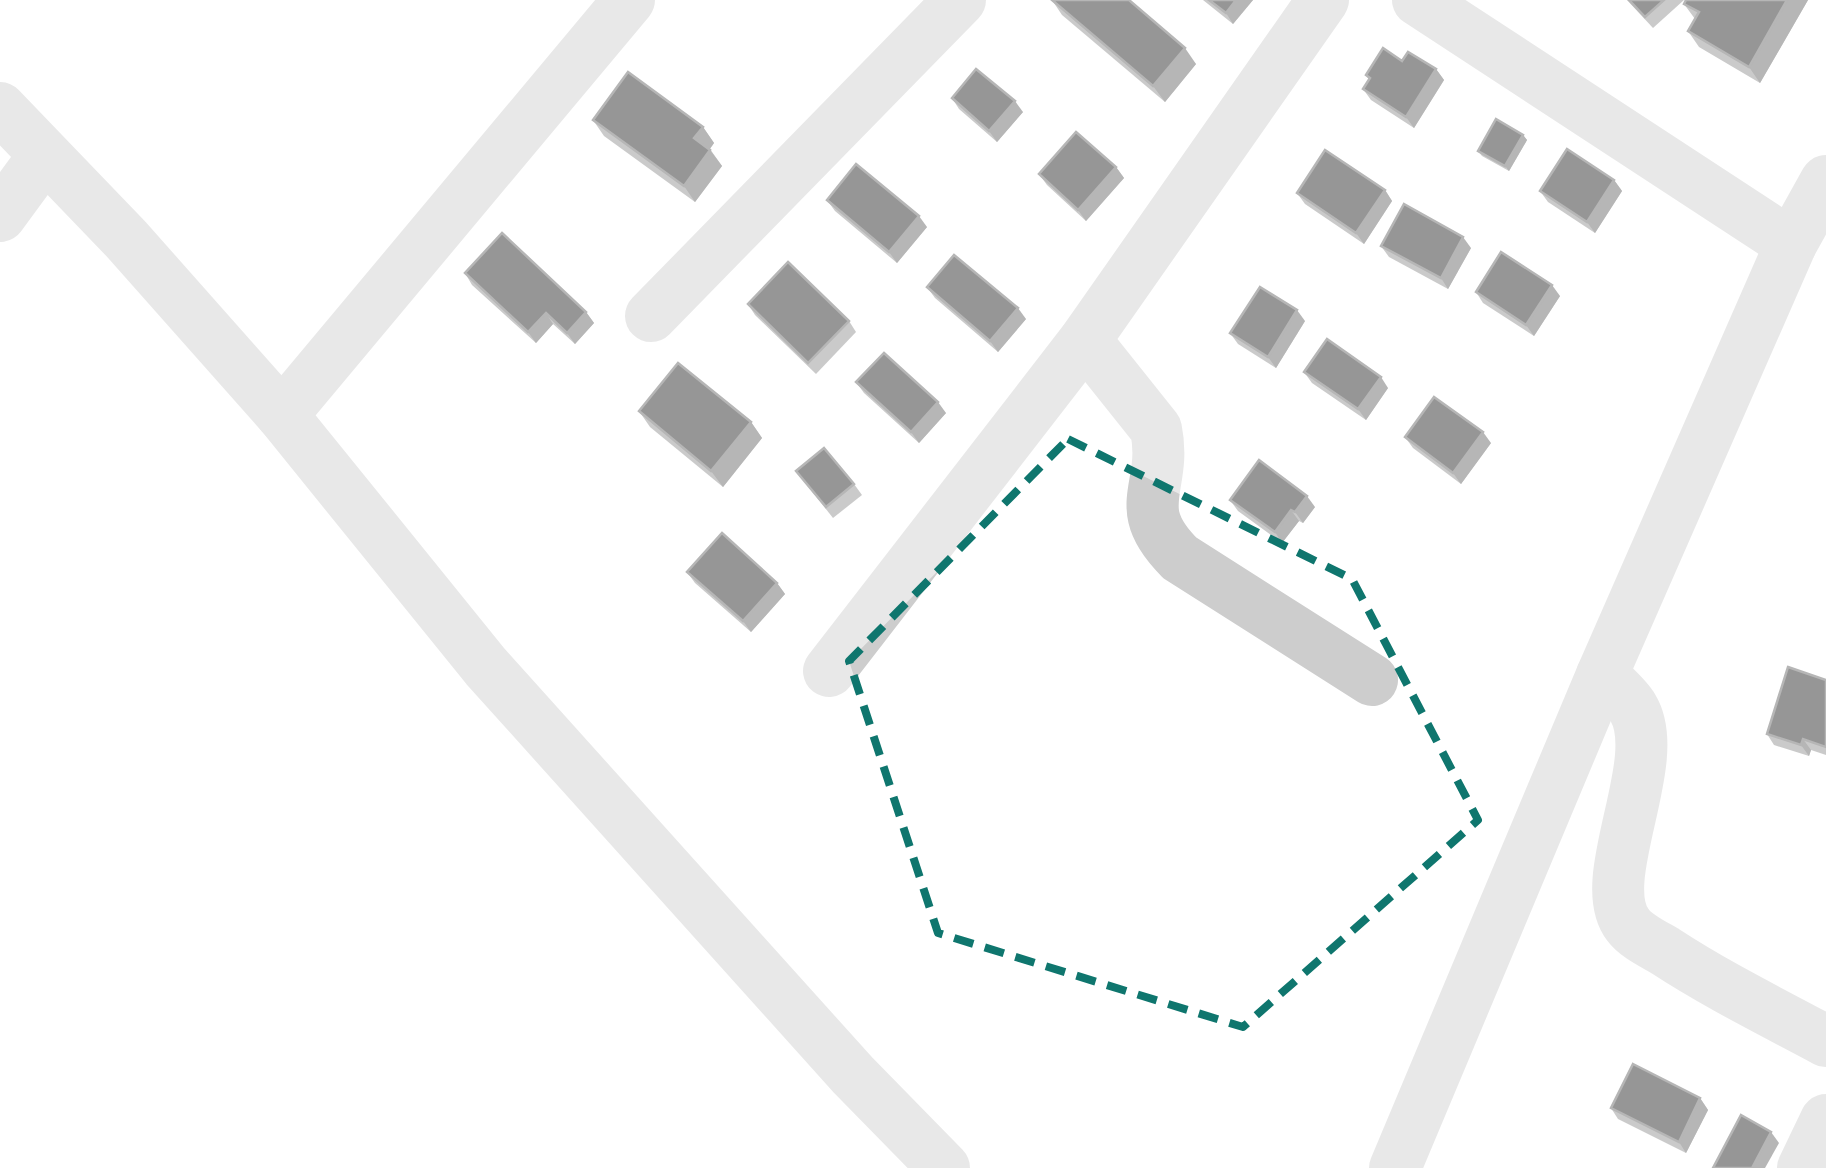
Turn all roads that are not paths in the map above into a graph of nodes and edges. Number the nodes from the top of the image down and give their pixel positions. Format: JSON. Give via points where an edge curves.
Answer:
{"nodes":[{"id":1,"x":628,"y":0,"type":"edge"},
{"id":2,"x":960,"y":0,"type":"edge"},
{"id":3,"x":1323,"y":0,"type":"edge"},
{"id":4,"x":1418,"y":0,"type":"edge"},
{"id":5,"x":0,"y":108,"type":"edge"},
{"id":6,"x":44,"y":156,"type":"junction"},
{"id":7,"x":1826,"y":181,"type":"edge"},
{"id":8,"x":0,"y":216,"type":"edge"},
{"id":9,"x":1790,"y":244,"type":"junction"},
{"id":10,"x":651,"y":316,"type":"dead end"},
{"id":11,"x":1085,"y":340,"type":"junction"},
{"id":12,"x":282,"y":414,"type":"junction"},
{"id":13,"x":828,"y":671,"type":"dead end"},
{"id":14,"x":1602,"y":675,"type":"junction"},
{"id":15,"x":1372,"y":680,"type":"dead end"},
{"id":16,"x":1826,"y":1041,"type":"edge"},
{"id":17,"x":1826,"y":1120,"type":"edge"},
{"id":18,"x":944,"y":1168,"type":"edge"},
{"id":19,"x":1395,"y":1168,"type":"edge"},
{"id":20,"x":1803,"y":1168,"type":"edge"}],
"edges":[{"from":1,"to":12,"type":"street"},
{"from":2,"to":10,"type":"street"},
{"from":3,"to":11,"type":"street"},
{"from":4,"to":9,"type":"street"},
{"from":5,"to":6,"type":"street"},
{"from":6,"to":8,"type":"street"},
{"from":6,"to":12,"type":"street"},
{"from":7,"to":9,"type":"street"},
{"from":9,"to":14,"type":"street"},
{"from":11,"to":13,"type":"street"},
{"from":11,"to":15,"type":"street","via":[[1156,429],[1152,521],[1162,540]]},
{"from":12,"to":18,"type":"street","via":[[486,666]]},
{"from":14,"to":16,"type":"street","via":[[1632,706],[1640,730],[1617,887],[1629,928]]},
{"from":14,"to":19,"type":"street"},
{"from":17,"to":20,"type":"street"}]}
